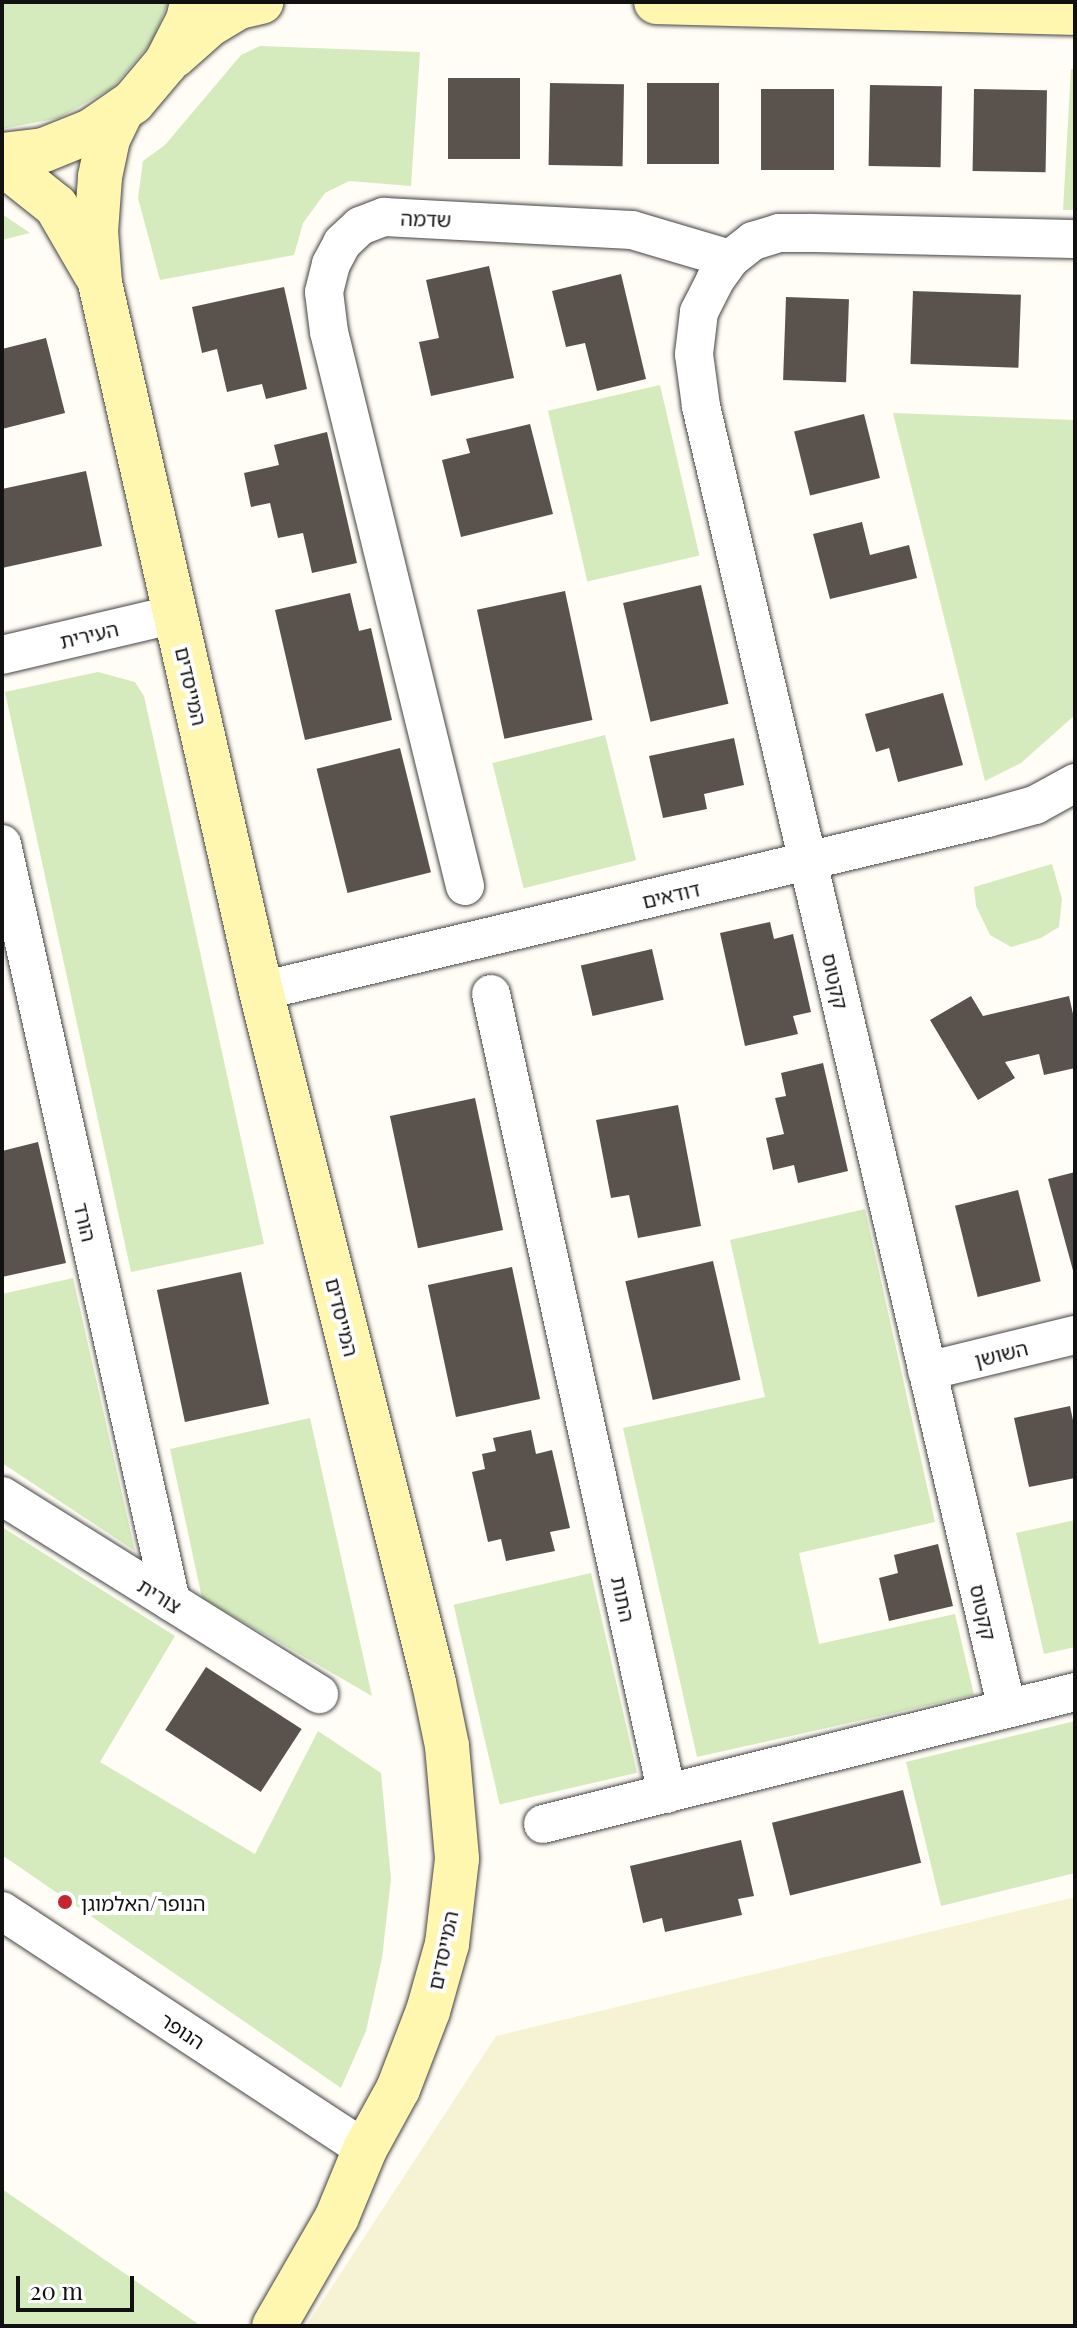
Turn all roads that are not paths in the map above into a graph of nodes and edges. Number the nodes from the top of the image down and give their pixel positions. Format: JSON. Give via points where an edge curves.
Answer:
{"nodes":[{"id":1,"x":192,"y":2,"type":"edge"},
{"id":2,"x":261,"y":2,"type":"edge"},
{"id":3,"x":656,"y":2,"type":"edge"},
{"id":4,"x":1075,"y":13,"type":"edge"},
{"id":5,"x":166,"y":63,"type":"junction"},
{"id":6,"x":122,"y":110,"type":"junction"},
{"id":7,"x":2,"y":155,"type":"edge"},
{"id":8,"x":2,"y":163,"type":"edge"},
{"id":9,"x":1075,"y":239,"type":"edge"},
{"id":10,"x":730,"y":259,"type":"junction"},
{"id":11,"x":100,"y":283,"type":"junction"},
{"id":12,"x":175,"y":614,"type":"junction"},
{"id":13,"x":2,"y":655,"type":"edge"},
{"id":14,"x":1075,"y":783,"type":"edge"},
{"id":15,"x":2,"y":844,"type":"edge"},
{"id":16,"x":808,"y":861,"type":"junction"},
{"id":17,"x":465,"y":886,"type":"dead end"},
{"id":18,"x":261,"y":991,"type":"junction"},
{"id":19,"x":491,"y":994,"type":"dead end"},
{"id":20,"x":1075,"y":1335,"type":"edge"},
{"id":21,"x":927,"y":1371,"type":"junction"},
{"id":22,"x":2,"y":1496,"type":"edge"},
{"id":23,"x":171,"y":1601,"type":"junction"},
{"id":24,"x":1075,"y":1692,"type":"edge"},
{"id":25,"x":319,"y":1694,"type":"dead end"},
{"id":26,"x":1007,"y":1709,"type":"junction"},
{"id":27,"x":667,"y":1794,"type":"junction"},
{"id":28,"x":543,"y":1824,"type":"dead end"},
{"id":29,"x":2,"y":1911,"type":"edge"},
{"id":30,"x":365,"y":2149,"type":"junction"},
{"id":31,"x":274,"y":2326,"type":"edge"}],
"edges":[{"from":1,"to":5,"type":"street"},
{"from":2,"to":5,"type":"street","via":[[239,7],[209,25]]},
{"from":3,"to":4,"type":"street"},
{"from":5,"to":6,"type":"street"},
{"from":6,"to":7,"type":"street","via":[[91,131],[44,150]]},
{"from":6,"to":11,"type":"street","name":"המייסדים","via":[[108,139],[100,177]]},
{"from":8,"to":11,"type":"street","name":"המייסדים","via":[[56,206]]},
{"from":9,"to":10,"type":"street","via":[[779,233],[753,241]]},
{"from":10,"to":16,"type":"street","name":"קקטוס","via":[[699,312],[694,354],[701,406]]},
{"from":10,"to":17,"type":"street","name":"שדמה","via":[[632,230],[384,217],[360,226],[331,264],[324,292],[329,332]]},
{"from":11,"to":12,"type":"street","name":"המייסדים"},
{"from":12,"to":13,"type":"street","name":"העירית"},
{"from":12,"to":18,"type":"street","name":"המייסדים"},
{"from":14,"to":16,"type":"street","name":"דודאים","via":[[1035,805]]},
{"from":15,"to":23,"type":"street","name":"הורד"},
{"from":16,"to":18,"type":"street","name":"דודאים"},
{"from":16,"to":21,"type":"street","name":"קקטוס"},
{"from":18,"to":30,"type":"street","name":"המייסדים","via":[[434,1683],[451,1789],[457,1859],[447,1944],[398,2089]]},
{"from":19,"to":27,"type":"street","name":"התות"},
{"from":20,"to":21,"type":"street","name":"השושן"},
{"from":21,"to":26,"type":"street","name":"קקטוס"},
{"from":22,"to":23,"type":"street","name":"צורית"},
{"from":23,"to":25,"type":"street","name":"צורית"},
{"from":24,"to":26,"type":"street"},
{"from":26,"to":27,"type":"street"},
{"from":27,"to":28,"type":"street"},
{"from":29,"to":30,"type":"street","name":"הנופר"},
{"from":30,"to":31,"type":"street","name":"המייסדים","via":[[337,2217]]}]}
